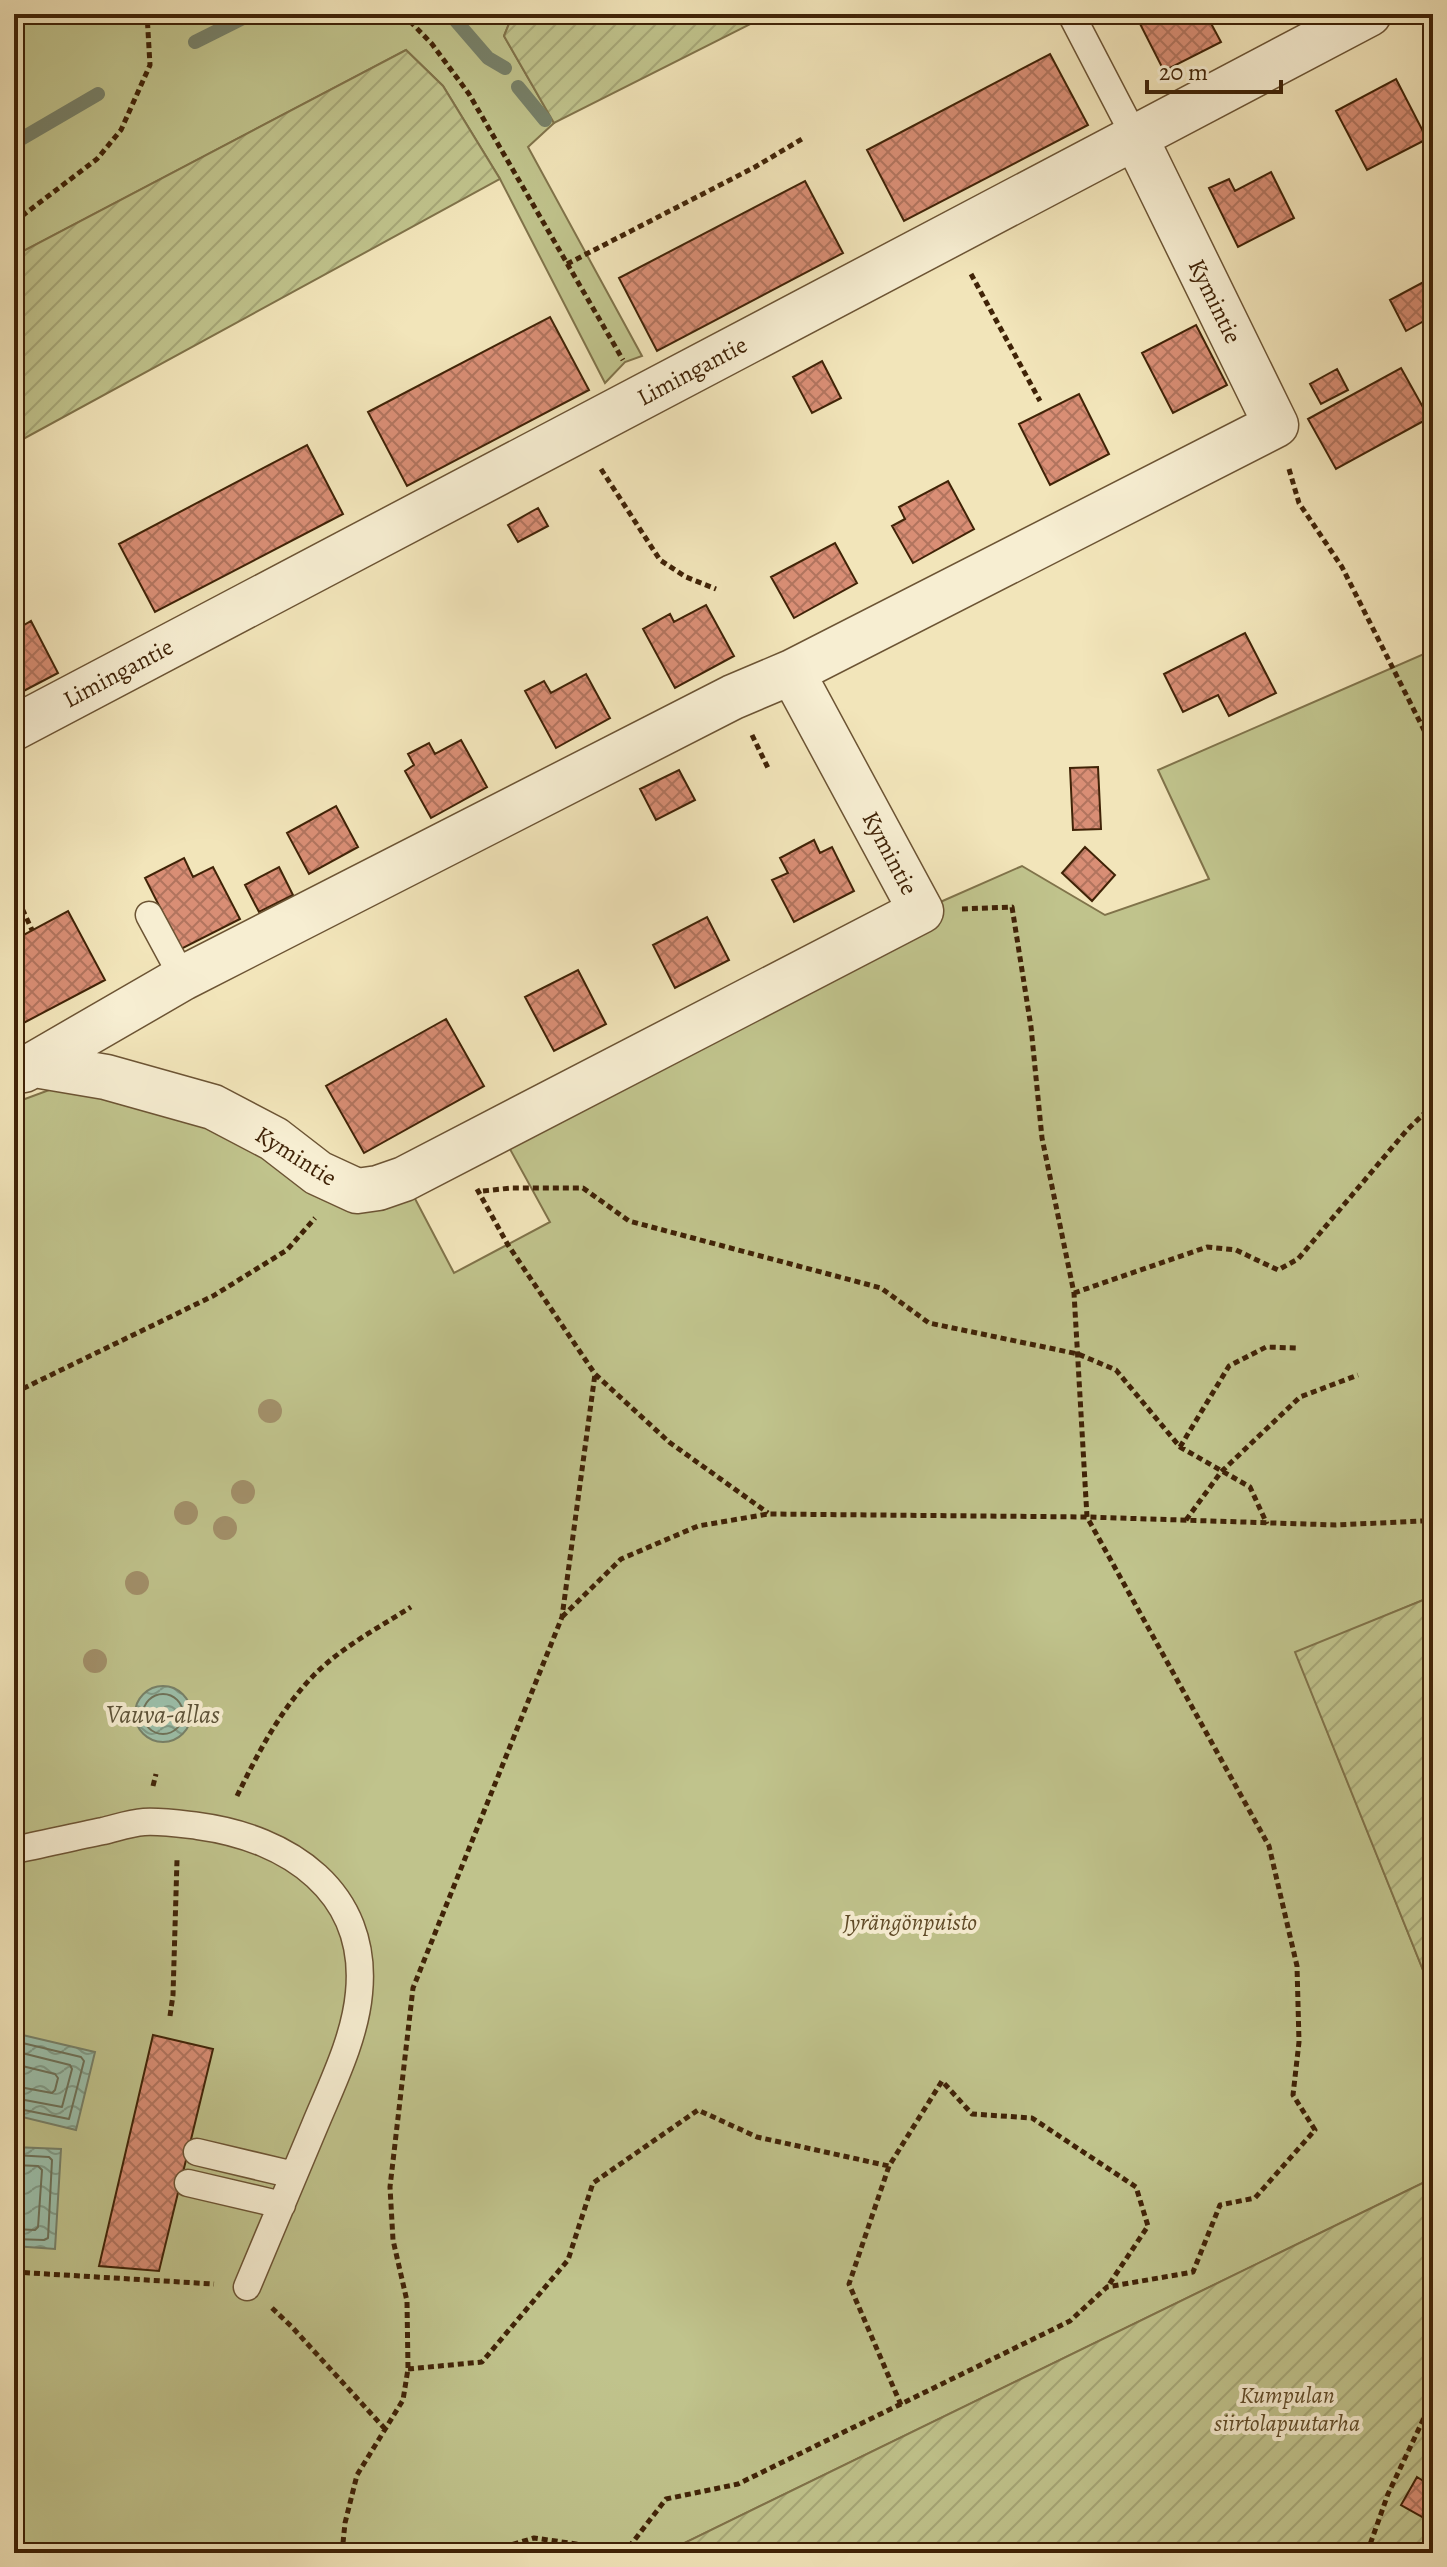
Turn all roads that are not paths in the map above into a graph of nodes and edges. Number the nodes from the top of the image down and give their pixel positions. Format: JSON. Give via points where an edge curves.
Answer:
{"nodes":[{"id":1,"x":1071,"y":14,"type":"edge"},
{"id":2,"x":1369,"y":14,"type":"edge"},
{"id":3,"x":1135,"y":137,"type":"junction"},
{"id":4,"x":792,"y":672,"type":"junction"},
{"id":5,"x":14,"y":728,"type":"edge"},
{"id":6,"x":149,"y":915,"type":"dead end"},
{"id":7,"x":183,"y":978,"type":"junction"},
{"id":8,"x":25,"y":1070,"type":"edge"},
{"id":9,"x":14,"y":1850,"type":"edge"},
{"id":10,"x":197,"y":2152,"type":"dead end"},
{"id":11,"x":294,"y":2175,"type":"junction"},
{"id":12,"x":188,"y":2183,"type":"dead end"},
{"id":13,"x":282,"y":2205,"type":"junction"},
{"id":14,"x":247,"y":2287,"type":"road end"}],
"edges":[{"from":1,"to":3,"type":"lane"},
{"from":2,"to":3,"type":"street","name":"Limingantie"},
{"from":3,"to":4,"type":"street","name":"Kymintie","via":[[1276,425]]},
{"from":3,"to":5,"type":"street","name":"Limingantie"},
{"from":4,"to":7,"type":"street","via":[[719,704]]},
{"from":4,"to":8,"type":"street","name":"Kymintie","via":[[921,911],[378,1188],[357,1191],[338,1184],[274,1139],[213,1107],[106,1077]]},
{"from":6,"to":7,"type":"lane"},
{"from":7,"to":8,"type":"street"},
{"from":9,"to":11,"type":"lane","via":[[144,1822],[221,1829],[286,1854],[334,1894],[357,1944],[359,1996],[330,2089]]},
{"from":10,"to":11,"type":"lane"},
{"from":11,"to":13,"type":"lane"},
{"from":12,"to":13,"type":"lane"},
{"from":13,"to":14,"type":"lane"}]}
